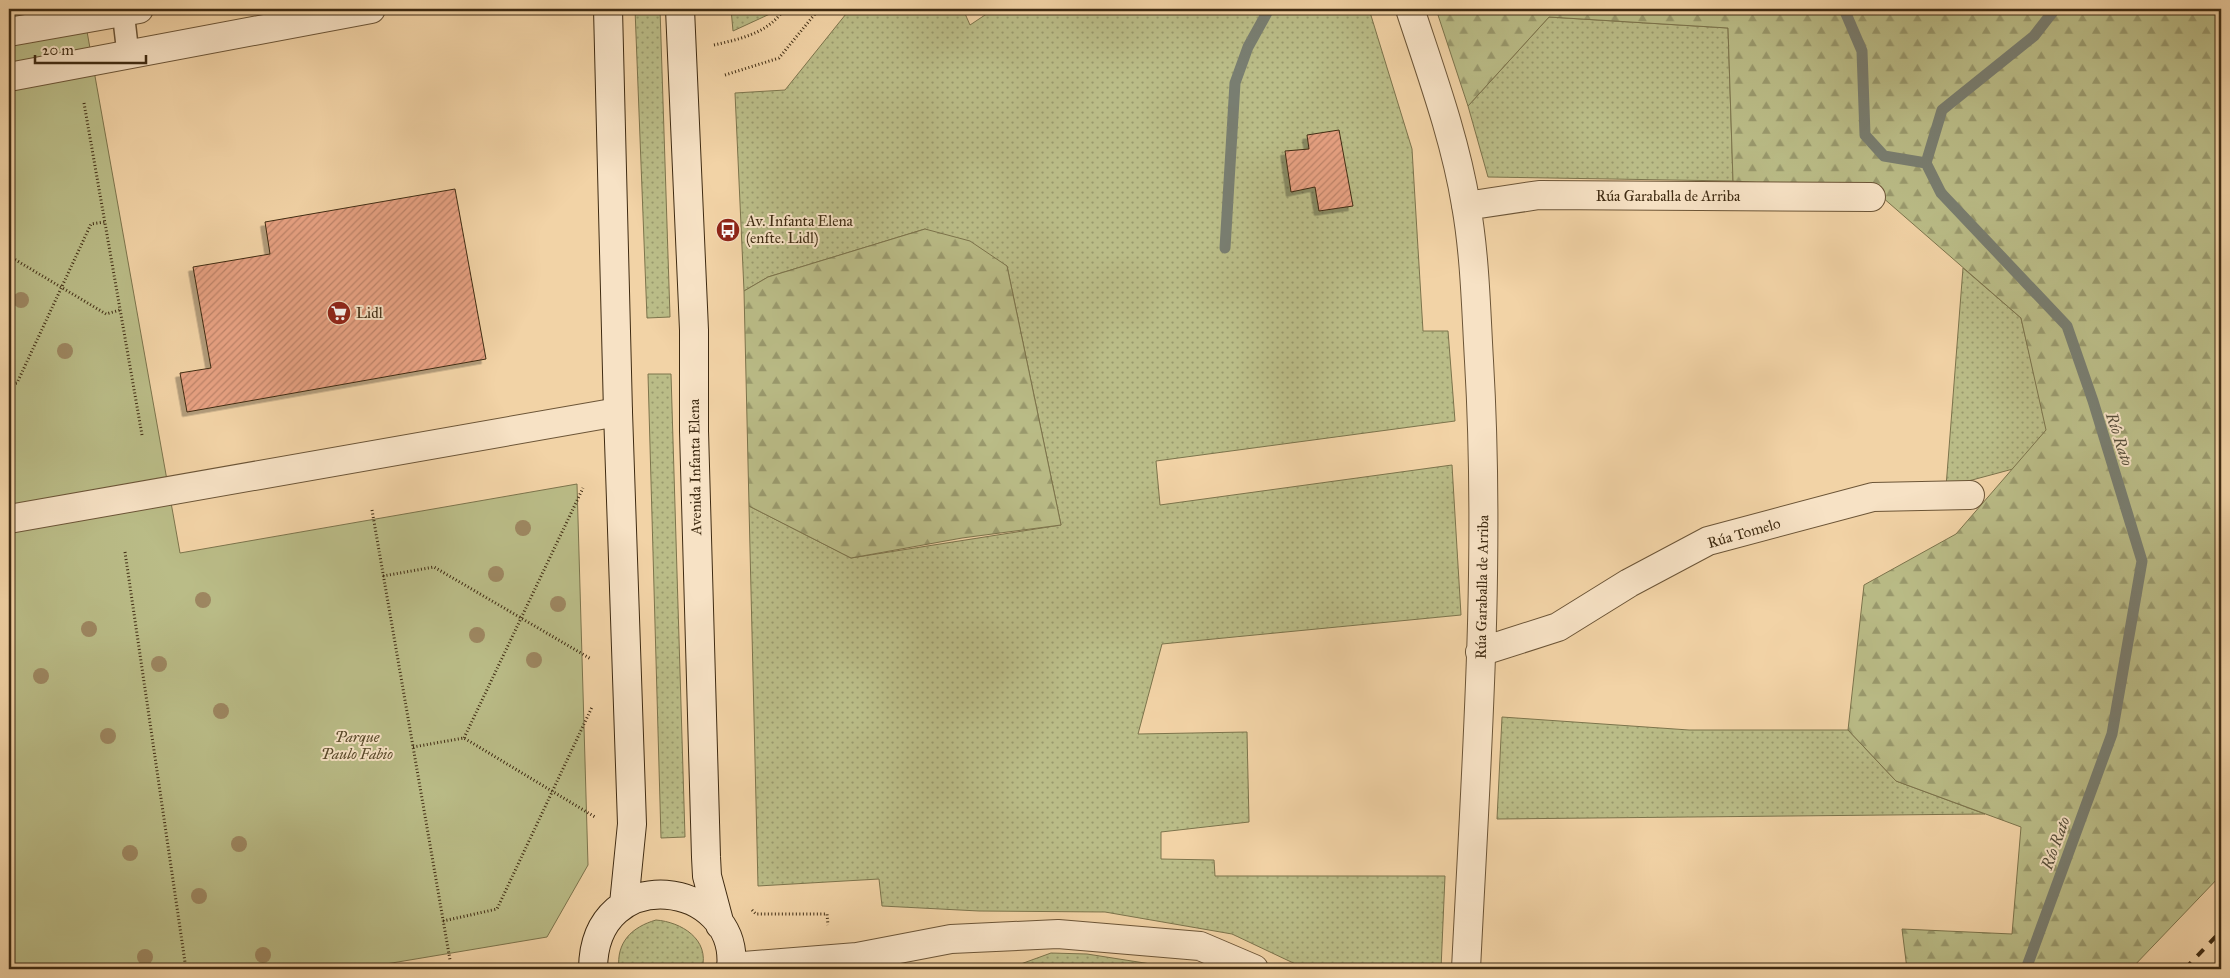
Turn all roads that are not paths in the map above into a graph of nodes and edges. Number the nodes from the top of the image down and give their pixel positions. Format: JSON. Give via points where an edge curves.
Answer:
{"nodes":[{"id":1,"x":371,"y":9,"type":"edge"},
{"id":2,"x":608,"y":9,"type":"edge"},
{"id":3,"x":680,"y":9,"type":"edge"},
{"id":4,"x":1410,"y":9,"type":"edge"},
{"id":5,"x":131,"y":10,"type":"edge"},
{"id":6,"x":9,"y":32,"type":"edge"},
{"id":7,"x":128,"y":54,"type":"junction"},
{"id":8,"x":9,"y":77,"type":"edge"},
{"id":9,"x":1871,"y":197,"type":"dead end"},
{"id":10,"x":1466,"y":206,"type":"junction"},
{"id":11,"x":618,"y":412,"type":"junction"},
{"id":12,"x":1970,"y":495,"type":"dead end"},
{"id":13,"x":9,"y":519,"type":"edge"},
{"id":14,"x":1480,"y":652,"type":"junction"},
{"id":15,"x":624,"y":904,"type":"junction"},
{"id":16,"x":720,"y":925,"type":"junction"},
{"id":17,"x":731,"y":968,"type":"edge"},
{"id":18,"x":592,"y":969,"type":"edge"},
{"id":19,"x":1254,"y":969,"type":"edge"},
{"id":20,"x":1466,"y":969,"type":"edge"}],
"edges":[{"from":1,"to":7,"type":"street"},
{"from":2,"to":11,"type":"street"},
{"from":3,"to":16,"type":"street","name":"Avenida Infanta Elena","via":[[694,330],[706,857],[707,876]]},
{"from":4,"to":10,"type":"street","name":"Rúa Garaballa de Arriba","via":[[1446,122]]},
{"from":5,"to":6,"type":"street"},
{"from":5,"to":7,"type":"lane"},
{"from":7,"to":8,"type":"street"},
{"from":9,"to":10,"type":"street","name":"Rúa Garaballa de Arriba","via":[[1540,195]]},
{"from":10,"to":14,"type":"street","name":"Rúa Garaballa de Arriba","via":[[1484,455]]},
{"from":11,"to":13,"type":"street"},
{"from":11,"to":15,"type":"street","via":[[632,824]]},
{"from":12,"to":14,"type":"street","name":"Rúa Tomelo","via":[[1873,497],[1708,541],[1558,626]]},
{"from":14,"to":20,"type":"street","name":"Rúa Garaballa de Arriba"},
{"from":15,"to":16,"type":"street","via":[[644,896],[666,893],[687,898],[705,908]]},
{"from":15,"to":18,"type":"street","via":[[609,916],[599,932],[593,950]]},
{"from":16,"to":17,"type":"street","name":"Avenida Infanta Elena","via":[[728,945]]},
{"from":17,"to":19,"type":"street","via":[[857,957],[951,939],[1058,934],[1200,946]]}]}
